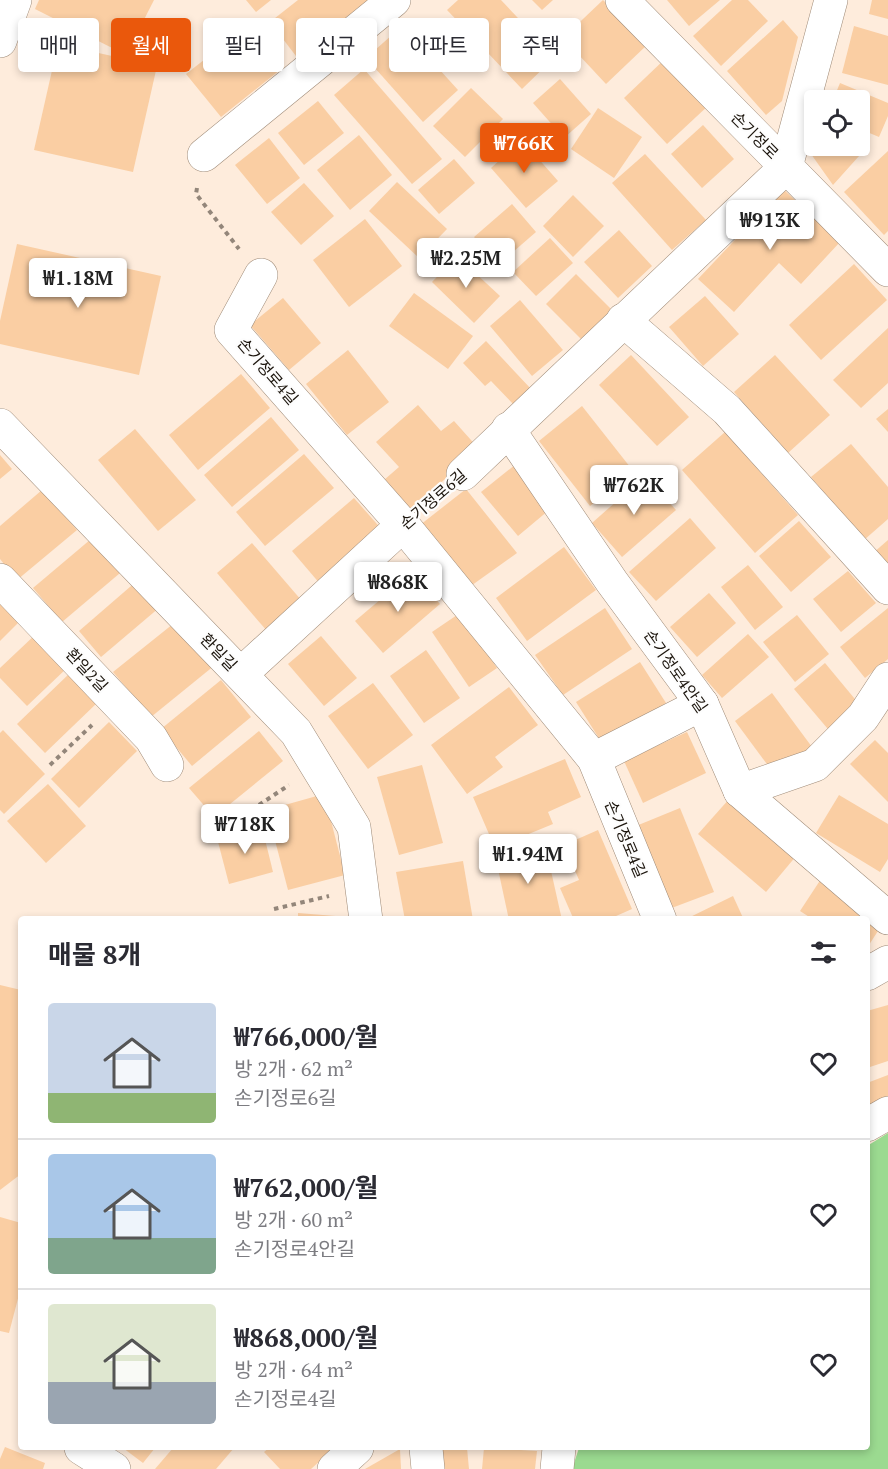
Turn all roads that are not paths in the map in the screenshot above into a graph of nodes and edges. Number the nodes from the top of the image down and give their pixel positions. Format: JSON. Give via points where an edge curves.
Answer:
{"nodes":[{"id":1,"x":15,"y":0,"type":"edge"},
{"id":2,"x":394,"y":0,"type":"edge"},
{"id":3,"x":622,"y":0,"type":"edge"},
{"id":4,"x":831,"y":0,"type":"edge"},
{"id":5,"x":0,"y":41,"type":"edge"},
{"id":6,"x":204,"y":155,"type":"road end"},
{"id":7,"x":786,"y":167,"type":"junction"},
{"id":8,"x":888,"y":270,"type":"edge"},
{"id":9,"x":261,"y":275,"type":"road end"},
{"id":10,"x":623,"y":320,"type":"junction"},
{"id":11,"x":0,"y":425,"type":"edge"},
{"id":12,"x":508,"y":429,"type":"junction"},
{"id":13,"x":463,"y":474,"type":"dead end"},
{"id":14,"x":403,"y":525,"type":"junction"},
{"id":15,"x":0,"y":580,"type":"edge"},
{"id":16,"x":888,"y":588,"type":"edge"},
{"id":17,"x":241,"y":674,"type":"junction"},
{"id":18,"x":888,"y":679,"type":"edge"},
{"id":19,"x":702,"y":704,"type":"junction"},
{"id":20,"x":594,"y":759,"type":"junction"},
{"id":21,"x":167,"y":765,"type":"dead end"},
{"id":22,"x":740,"y":791,"type":"junction"},
{"id":23,"x":366,"y":916,"type":"edge"},
{"id":24,"x":658,"y":916,"type":"edge"},
{"id":25,"x":888,"y":918,"type":"edge"},
{"id":26,"x":888,"y":962,"type":"edge"},
{"id":27,"x":870,"y":972,"type":"edge"},
{"id":28,"x":888,"y":1113,"type":"edge"},
{"id":29,"x":870,"y":1123,"type":"edge"},
{"id":30,"x":84,"y":1450,"type":"edge"},
{"id":31,"x":355,"y":1450,"type":"edge"},
{"id":32,"x":426,"y":1450,"type":"edge"},
{"id":33,"x":559,"y":1450,"type":"edge"},
{"id":34,"x":114,"y":1469,"type":"edge"},
{"id":35,"x":334,"y":1469,"type":"edge"},
{"id":36,"x":428,"y":1469,"type":"edge"},
{"id":37,"x":557,"y":1469,"type":"edge"}],
"edges":[{"from":1,"to":5,"type":"street"},
{"from":2,"to":6,"type":"street"},
{"from":3,"to":7,"type":"street","name":"손기정로"},
{"from":4,"to":7,"type":"street"},
{"from":7,"to":8,"type":"street","name":"손기정로"},
{"from":7,"to":10,"type":"street","name":"손기정로6길"},
{"from":9,"to":14,"type":"street","name":"손기정로4길","via":[[231,330]]},
{"from":10,"to":12,"type":"street","name":"손기정로6길"},
{"from":10,"to":16,"type":"street","via":[[727,410]]},
{"from":11,"to":17,"type":"street","name":"환일길"},
{"from":12,"to":13,"type":"street","name":"손기정로6길"},
{"from":12,"to":19,"type":"street","name":"손기정로4안길","via":[[612,582]]},
{"from":14,"to":17,"type":"street","name":"손기정로6길"},
{"from":14,"to":20,"type":"street","name":"손기정로4길"},
{"from":15,"to":21,"type":"street","name":"환일2길","via":[[151,738]]},
{"from":17,"to":23,"type":"street","name":"환일길","via":[[296,732],[354,827]]},
{"from":18,"to":22,"type":"street","via":[[863,717],[815,765]]},
{"from":19,"to":20,"type":"street"},
{"from":19,"to":22,"type":"street","name":"손기정로4안길"},
{"from":20,"to":24,"type":"street","name":"손기정로4길"},
{"from":22,"to":25,"type":"street","name":"손기정로4안길"},
{"from":26,"to":27,"type":"street"},
{"from":28,"to":29,"type":"street"},
{"from":30,"to":34,"type":"street"},
{"from":31,"to":35,"type":"street"},
{"from":32,"to":36,"type":"street"},
{"from":33,"to":37,"type":"street"}]}
